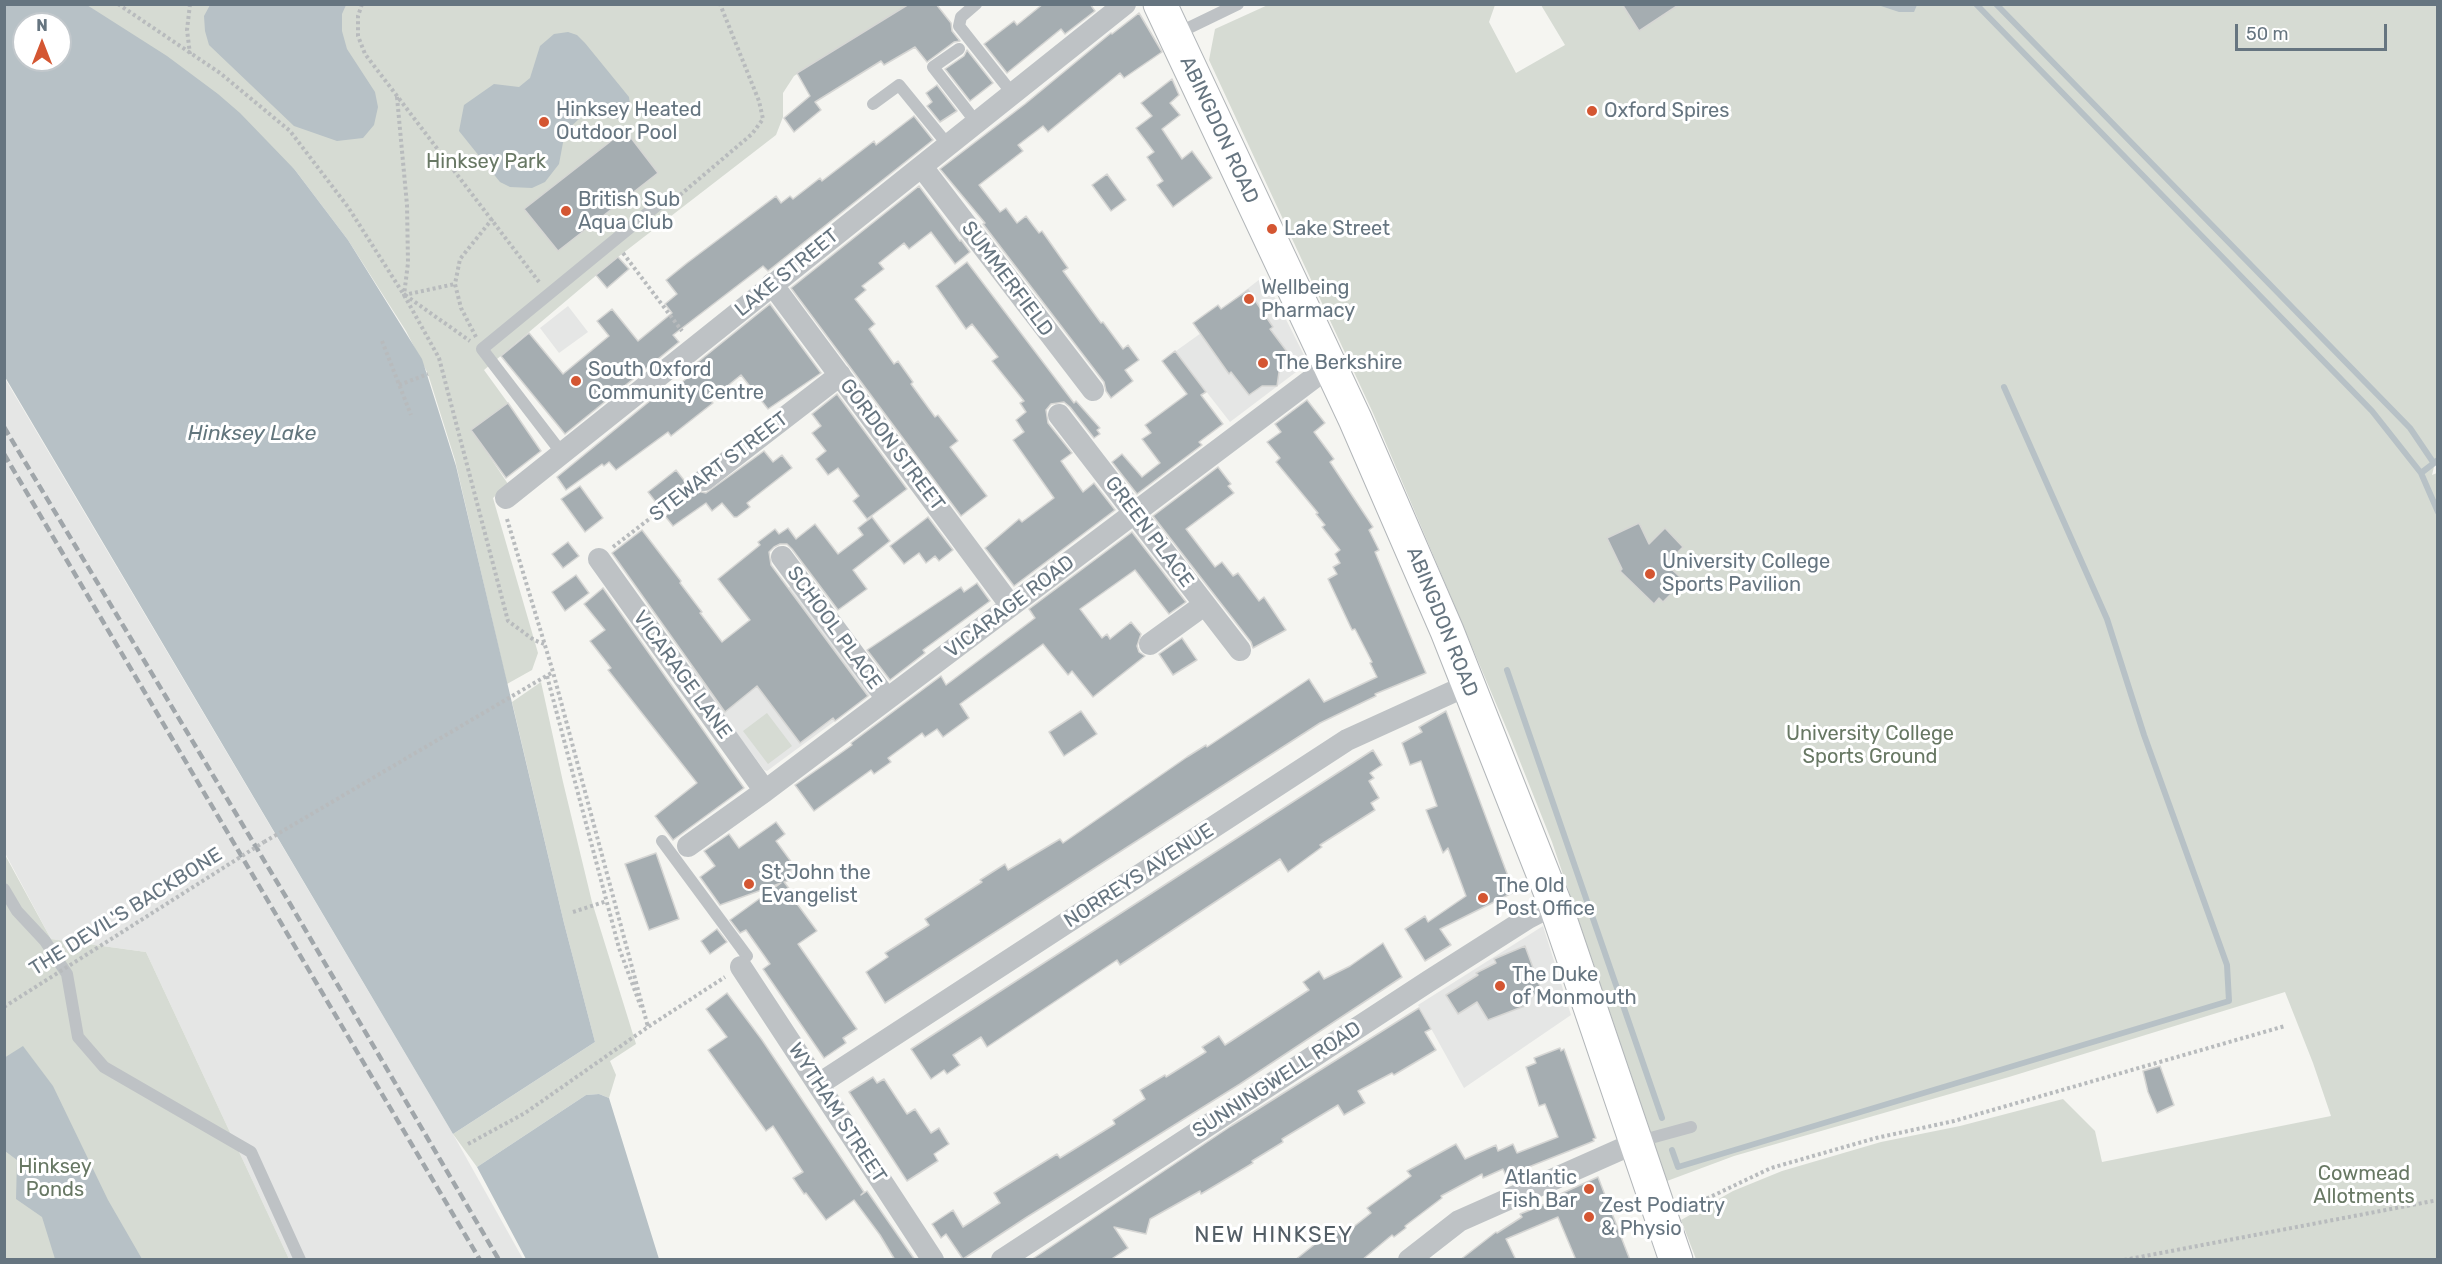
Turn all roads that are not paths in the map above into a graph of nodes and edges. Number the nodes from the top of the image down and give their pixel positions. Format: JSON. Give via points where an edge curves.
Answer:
{"nodes":[{"id":1,"x":976,"y":4,"type":"edge"},
{"id":2,"x":1125,"y":4,"type":"edge"},
{"id":3,"x":1160,"y":4,"type":"edge"},
{"id":4,"x":1238,"y":4,"type":"edge"},
{"id":5,"x":1174,"y":35,"type":"junction"},
{"id":6,"x":959,"y":48,"type":"dead end"},
{"id":7,"x":1012,"y":93,"type":"junction"},
{"id":8,"x":873,"y":104,"type":"dead end"},
{"id":9,"x":976,"y":122,"type":"junction"},
{"id":10,"x":948,"y":145,"type":"junction"},
{"id":11,"x":922,"y":167,"type":"junction"},
{"id":12,"x":666,"y":198,"type":"dead end"},
{"id":13,"x":772,"y":284,"type":"junction"},
{"id":14,"x":1331,"y":367,"type":"junction"},
{"id":15,"x":840,"y":375,"type":"junction"},
{"id":16,"x":1093,"y":390,"type":"dead end"},
{"id":17,"x":1059,"y":415,"type":"dead end"},
{"id":18,"x":561,"y":452,"type":"junction"},
{"id":19,"x":704,"y":480,"type":"road end"},
{"id":20,"x":506,"y":498,"type":"road end"},
{"id":21,"x":1135,"y":512,"type":"junction"},
{"id":22,"x":782,"y":557,"type":"dead end"},
{"id":23,"x":599,"y":559,"type":"road end"},
{"id":24,"x":1204,"y":605,"type":"junction"},
{"id":25,"x":1011,"y":606,"type":"junction"},
{"id":26,"x":1150,"y":644,"type":"dead end"},
{"id":27,"x":1240,"y":650,"type":"dead end"},
{"id":28,"x":1468,"y":685,"type":"junction"},
{"id":29,"x":887,"y":699,"type":"junction"},
{"id":30,"x":765,"y":790,"type":"junction"},
{"id":31,"x":662,"y":840,"type":"dead end"},
{"id":32,"x":680,"y":851,"type":"junction"},
{"id":33,"x":4,"y":889,"type":"edge"},
{"id":34,"x":1556,"y":904,"type":"junction"},
{"id":35,"x":744,"y":962,"type":"joint"},
{"id":36,"x":819,"y":1084,"type":"junction"},
{"id":37,"x":1691,"y":1127,"type":"dead end"},
{"id":38,"x":1635,"y":1143,"type":"junction"},
{"id":39,"x":300,"y":1260,"type":"edge"},
{"id":40,"x":933,"y":1260,"type":"edge"},
{"id":41,"x":1002,"y":1260,"type":"edge"},
{"id":42,"x":1409,"y":1260,"type":"edge"},
{"id":43,"x":1676,"y":1260,"type":"edge"}],
"edges":[{"from":1,"to":7,"type":"lane","via":[[961,17],[959,26]]},
{"from":2,"to":7,"type":"street","name":"LAKE STREET"},
{"from":3,"to":5,"type":"main road","name":"ABINGDON ROAD"},
{"from":4,"to":5,"type":"lane"},
{"from":5,"to":14,"type":"main road","name":"ABINGDON ROAD"},
{"from":6,"to":9,"type":"lane","via":[[933,68]]},
{"from":7,"to":9,"type":"street","name":"LAKE STREET"},
{"from":8,"to":10,"type":"lane","via":[[896,81]]},
{"from":9,"to":10,"type":"street","name":"LAKE STREET"},
{"from":10,"to":11,"type":"street","name":"LAKE STREET"},
{"from":11,"to":13,"type":"street","name":"LAKE STREET"},
{"from":11,"to":16,"type":"street","name":"SUMMERFIELD"},
{"from":12,"to":18,"type":"lane","via":[[482,350]]},
{"from":13,"to":15,"type":"street","name":"GORDON STREET"},
{"from":13,"to":18,"type":"street","name":"LAKE STREET"},
{"from":14,"to":21,"type":"street","name":"VICARAGE ROAD"},
{"from":14,"to":28,"type":"main road","name":"ABINGDON ROAD"},
{"from":15,"to":19,"type":"street","name":"STEWART STREET"},
{"from":15,"to":25,"type":"street","name":"GORDON STREET"},
{"from":17,"to":21,"type":"street","name":"GREEN PLACE"},
{"from":18,"to":20,"type":"street","name":"LAKE STREET"},
{"from":21,"to":24,"type":"street","name":"GREEN PLACE"},
{"from":21,"to":25,"type":"street","name":"VICARAGE ROAD"},
{"from":22,"to":29,"type":"street","name":"SCHOOL PLACE"},
{"from":23,"to":30,"type":"street","name":"VICARAGE LANE"},
{"from":24,"to":26,"type":"street"},
{"from":24,"to":27,"type":"street","name":"GREEN PLACE"},
{"from":25,"to":29,"type":"street","name":"VICARAGE ROAD"},
{"from":28,"to":34,"type":"main road","name":"ABINGDON ROAD"},
{"from":28,"to":36,"type":"street","name":"NORREYS AVENUE","via":[[1347,740]]},
{"from":29,"to":30,"type":"street","name":"VICARAGE ROAD"},
{"from":30,"to":32,"type":"street","name":"VICARAGE ROAD"},
{"from":31,"to":32,"type":"lane"},
{"from":32,"to":35,"type":"lane"},
{"from":33,"to":39,"type":"lane","via":[[16,911],[45,941],[67,974],[78,1037],[104,1067],[251,1152]]},
{"from":34,"to":38,"type":"main road","name":"ABINGDON ROAD"},
{"from":34,"to":41,"type":"street","name":"SUNNINGWELL ROAD","via":[[1528,918],[1433,987]]},
{"from":35,"to":36,"type":"street","name":"WYTHAM STREET"},
{"from":36,"to":40,"type":"street","name":"WYTHAM STREET"},
{"from":37,"to":38,"type":"lane"},
{"from":38,"to":42,"type":"street","via":[[1459,1221]]},
{"from":38,"to":43,"type":"main road","name":"ABINGDON ROAD"}]}
